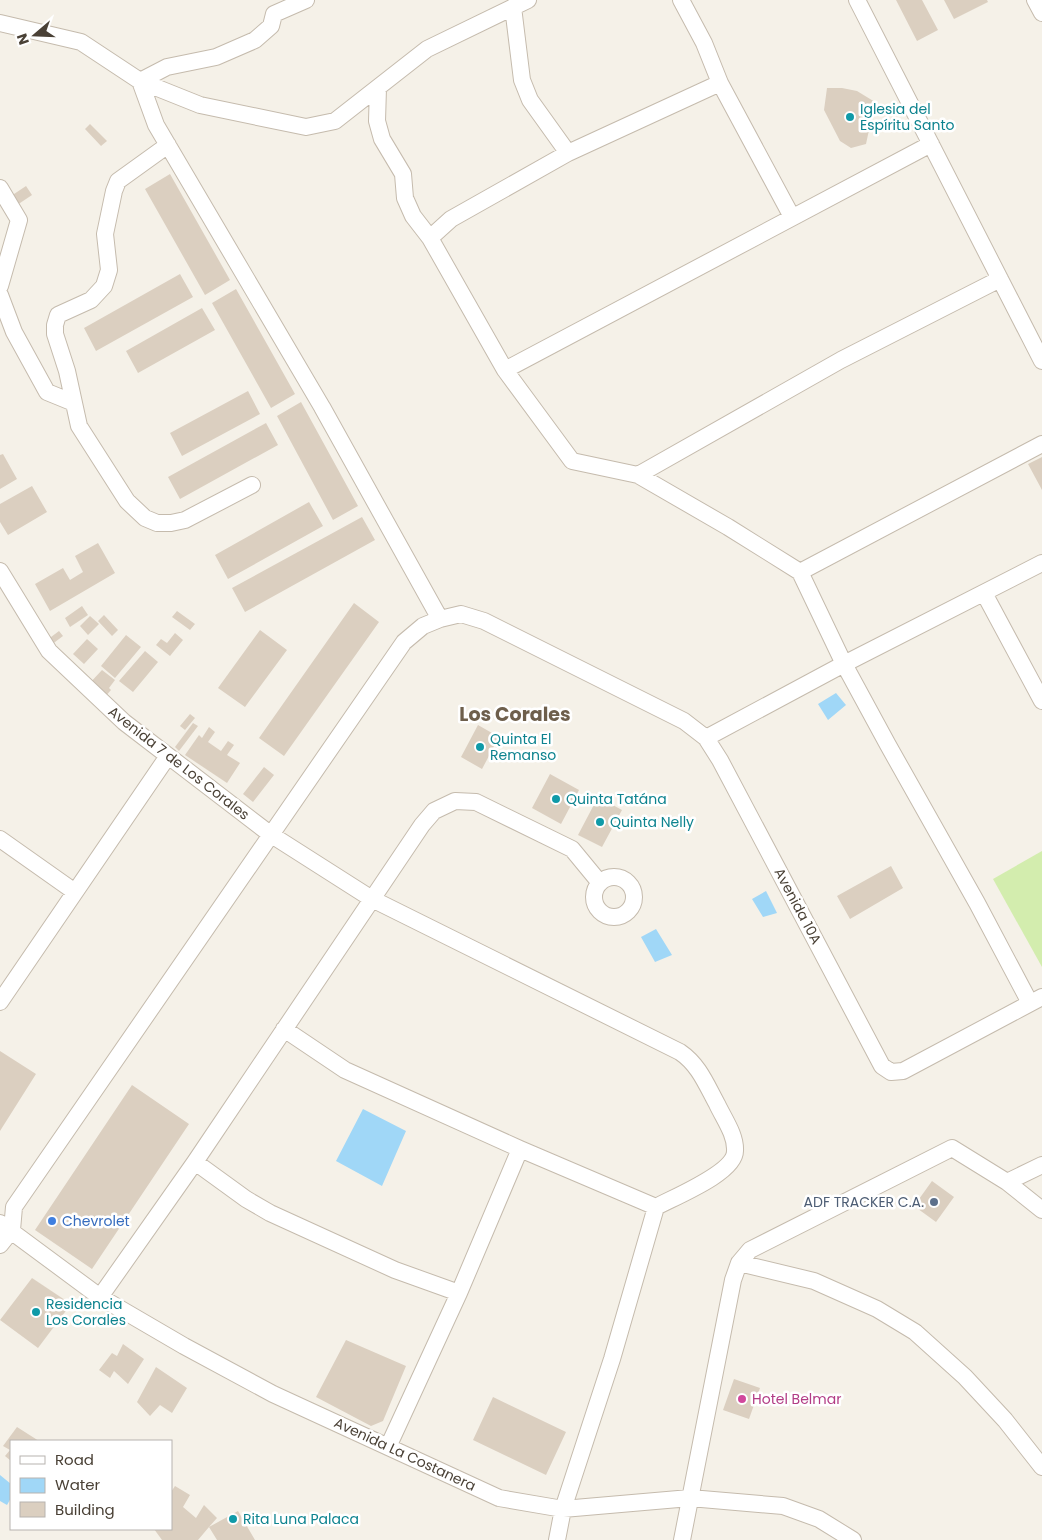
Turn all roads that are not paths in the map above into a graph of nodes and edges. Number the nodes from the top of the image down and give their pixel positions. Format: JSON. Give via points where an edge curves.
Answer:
{"nodes":[{"id":1,"x":306,"y":0,"type":"edge"},
{"id":2,"x":682,"y":0,"type":"edge"},
{"id":3,"x":857,"y":0,"type":"edge"},
{"id":4,"x":1035,"y":0,"type":"edge"},
{"id":5,"x":521,"y":4,"type":"edge"},
{"id":6,"x":1042,"y":12,"type":"edge"},
{"id":7,"x":0,"y":23,"type":"edge"},
{"id":8,"x":140,"y":82,"type":"junction"},
{"id":9,"x":720,"y":83,"type":"junction"},
{"id":10,"x":378,"y":88,"type":"junction"},
{"id":11,"x":931,"y":144,"type":"junction"},
{"id":12,"x":168,"y":145,"type":"junction"},
{"id":13,"x":568,"y":153,"type":"junction"},
{"id":14,"x":0,"y":188,"type":"edge"},
{"id":15,"x":792,"y":217,"type":"junction"},
{"id":16,"x":430,"y":238,"type":"junction"},
{"id":17,"x":1000,"y":279,"type":"junction"},
{"id":18,"x":0,"y":286,"type":"edge"},
{"id":19,"x":0,"y":295,"type":"edge"},
{"id":20,"x":1042,"y":361,"type":"edge"},
{"id":21,"x":505,"y":370,"type":"junction"},
{"id":22,"x":74,"y":403,"type":"junction"},
{"id":23,"x":1042,"y":444,"type":"edge"},
{"id":24,"x":638,"y":475,"type":"junction"},
{"id":25,"x":252,"y":484,"type":"dead end"},
{"id":26,"x":1042,"y":563,"type":"edge"},
{"id":27,"x":0,"y":571,"type":"edge"},
{"id":28,"x":800,"y":572,"type":"junction"},
{"id":29,"x":984,"y":593,"type":"junction"},
{"id":30,"x":440,"y":619,"type":"junction"},
{"id":31,"x":844,"y":664,"type":"junction"},
{"id":32,"x":1042,"y":701,"type":"edge"},
{"id":33,"x":706,"y":738,"type":"junction"},
{"id":34,"x":168,"y":756,"type":"junction"},
{"id":35,"x":270,"y":834,"type":"junction"},
{"id":36,"x":0,"y":839,"type":"edge"},
{"id":37,"x":600,"y":883,"type":"dead end"},
{"id":38,"x":75,"y":892,"type":"junction"},
{"id":39,"x":372,"y":899,"type":"junction"},
{"id":40,"x":1036,"y":1000,"type":"edge"},
{"id":41,"x":0,"y":1002,"type":"edge"},
{"id":42,"x":284,"y":1030,"type":"junction"},
{"id":43,"x":520,"y":1149,"type":"junction"},
{"id":44,"x":195,"y":1162,"type":"junction"},
{"id":45,"x":1042,"y":1165,"type":"edge"},
{"id":46,"x":1007,"y":1182,"type":"junction"},
{"id":47,"x":656,"y":1207,"type":"junction"},
{"id":48,"x":7,"y":1210,"type":"edge"},
{"id":49,"x":1042,"y":1210,"type":"edge"},
{"id":50,"x":6,"y":1227,"type":"edge"},
{"id":51,"x":0,"y":1245,"type":"edge"},
{"id":52,"x":738,"y":1263,"type":"junction"},
{"id":53,"x":459,"y":1293,"type":"junction"},
{"id":54,"x":100,"y":1297,"type":"junction"},
{"id":55,"x":388,"y":1447,"type":"junction"},
{"id":56,"x":1042,"y":1467,"type":"edge"},
{"id":57,"x":690,"y":1498,"type":"junction"},
{"id":58,"x":564,"y":1509,"type":"junction"},
{"id":59,"x":557,"y":1540,"type":"edge"},
{"id":60,"x":682,"y":1540,"type":"edge"},
{"id":61,"x":853,"y":1540,"type":"edge"}],
"edges":[{"from":1,"to":8,"type":"street","via":[[274,14],[271,26],[254,40],[216,57],[167,67]]},
{"from":2,"to":9,"type":"street"},
{"from":3,"to":11,"type":"street"},
{"from":4,"to":6,"type":"street"},
{"from":5,"to":10,"type":"street","via":[[427,49]]},
{"from":5,"to":13,"type":"street","via":[[522,80],[530,100]]},
{"from":7,"to":8,"type":"street","via":[[81,42]]},
{"from":8,"to":10,"type":"street","via":[[200,105],[306,126],[335,121]]},
{"from":8,"to":12,"type":"street","via":[[156,125]]},
{"from":9,"to":13,"type":"street"},
{"from":9,"to":15,"type":"street"},
{"from":10,"to":16,"type":"street","via":[[377,121],[382,138],[403,174],[405,198],[413,216]]},
{"from":11,"to":15,"type":"street"},
{"from":11,"to":17,"type":"street"},
{"from":12,"to":22,"type":"street","via":[[118,181],[105,234],[108,270],[104,286],[91,300],[58,315],[55,334]]},
{"from":12,"to":30,"type":"street","via":[[317,399]]},
{"from":13,"to":16,"type":"street","via":[[451,219]]},
{"from":14,"to":18,"type":"street","via":[[19,220]]},
{"from":15,"to":21,"type":"street"},
{"from":16,"to":21,"type":"street"},
{"from":17,"to":20,"type":"street"},
{"from":17,"to":24,"type":"street","via":[[841,360]]},
{"from":19,"to":22,"type":"street","via":[[14,332],[47,392]]},
{"from":21,"to":24,"type":"street","via":[[572,460]]},
{"from":22,"to":25,"type":"street","via":[[79,426],[127,501],[145,518],[157,523],[185,520]]},
{"from":23,"to":28,"type":"street"},
{"from":24,"to":28,"type":"street"},
{"from":26,"to":29,"type":"street"},
{"from":27,"to":34,"type":"street","name":"Avenida 7 de Los Corales","via":[[49,651],[124,722]]},
{"from":28,"to":31,"type":"street"},
{"from":29,"to":31,"type":"street"},
{"from":29,"to":32,"type":"street"},
{"from":30,"to":33,"type":"street","name":"Avenida 10A","via":[[461,614],[484,621],[684,721]]},
{"from":30,"to":35,"type":"street","name":"Avenida 10A","via":[[423,626],[404,642]]},
{"from":31,"to":33,"type":"street"},
{"from":31,"to":40,"type":"street","via":[[977,903]]},
{"from":33,"to":40,"type":"street","name":"Avenida 10A","via":[[882,1066],[891,1072],[903,1071]]},
{"from":34,"to":35,"type":"street","name":"Avenida 7 de Los Corales"},
{"from":34,"to":38,"type":"street"},
{"from":35,"to":39,"type":"street","name":"Avenida 7 de Los Corales"},
{"from":35,"to":48,"type":"street","name":"Avenida 10A"},
{"from":36,"to":38,"type":"street"},
{"from":37,"to":39,"type":"street","via":[[572,849],[476,802],[455,801],[434,811],[422,825]]},
{"from":38,"to":41,"type":"street"},
{"from":39,"to":42,"type":"street"},
{"from":39,"to":47,"type":"street","name":"Avenida 7 de Los Corales","via":[[690,1059],[699,1070],[733,1137],[736,1153],[726,1168],[710,1179]]},
{"from":42,"to":43,"type":"street","via":[[345,1070]]},
{"from":42,"to":44,"type":"street"},
{"from":43,"to":47,"type":"street"},
{"from":43,"to":53,"type":"street"},
{"from":44,"to":53,"type":"street","via":[[270,1212],[395,1270]]},
{"from":44,"to":54,"type":"street"},
{"from":45,"to":46,"type":"street"},
{"from":46,"to":49,"type":"street"},
{"from":46,"to":52,"type":"street","via":[[952,1148],[750,1250]]},
{"from":47,"to":58,"type":"street"},
{"from":48,"to":50,"type":"street"},
{"from":50,"to":51,"type":"street"},
{"from":50,"to":54,"type":"street","name":"Avenida La Costanera"},
{"from":52,"to":56,"type":"street","via":[[814,1281],[877,1309],[915,1332],[965,1377]]},
{"from":52,"to":57,"type":"street"},
{"from":53,"to":55,"type":"street"},
{"from":54,"to":55,"type":"street","name":"Avenida La Costanera","via":[[273,1394]]},
{"from":55,"to":58,"type":"street","name":"Avenida La Costanera","via":[[499,1498]]},
{"from":57,"to":58,"type":"street","name":"Avenida La Costanera"},
{"from":57,"to":60,"type":"street"},
{"from":57,"to":61,"type":"street","name":"Avenida La Costanera","via":[[783,1506],[819,1519]]},
{"from":58,"to":59,"type":"street"}]}
